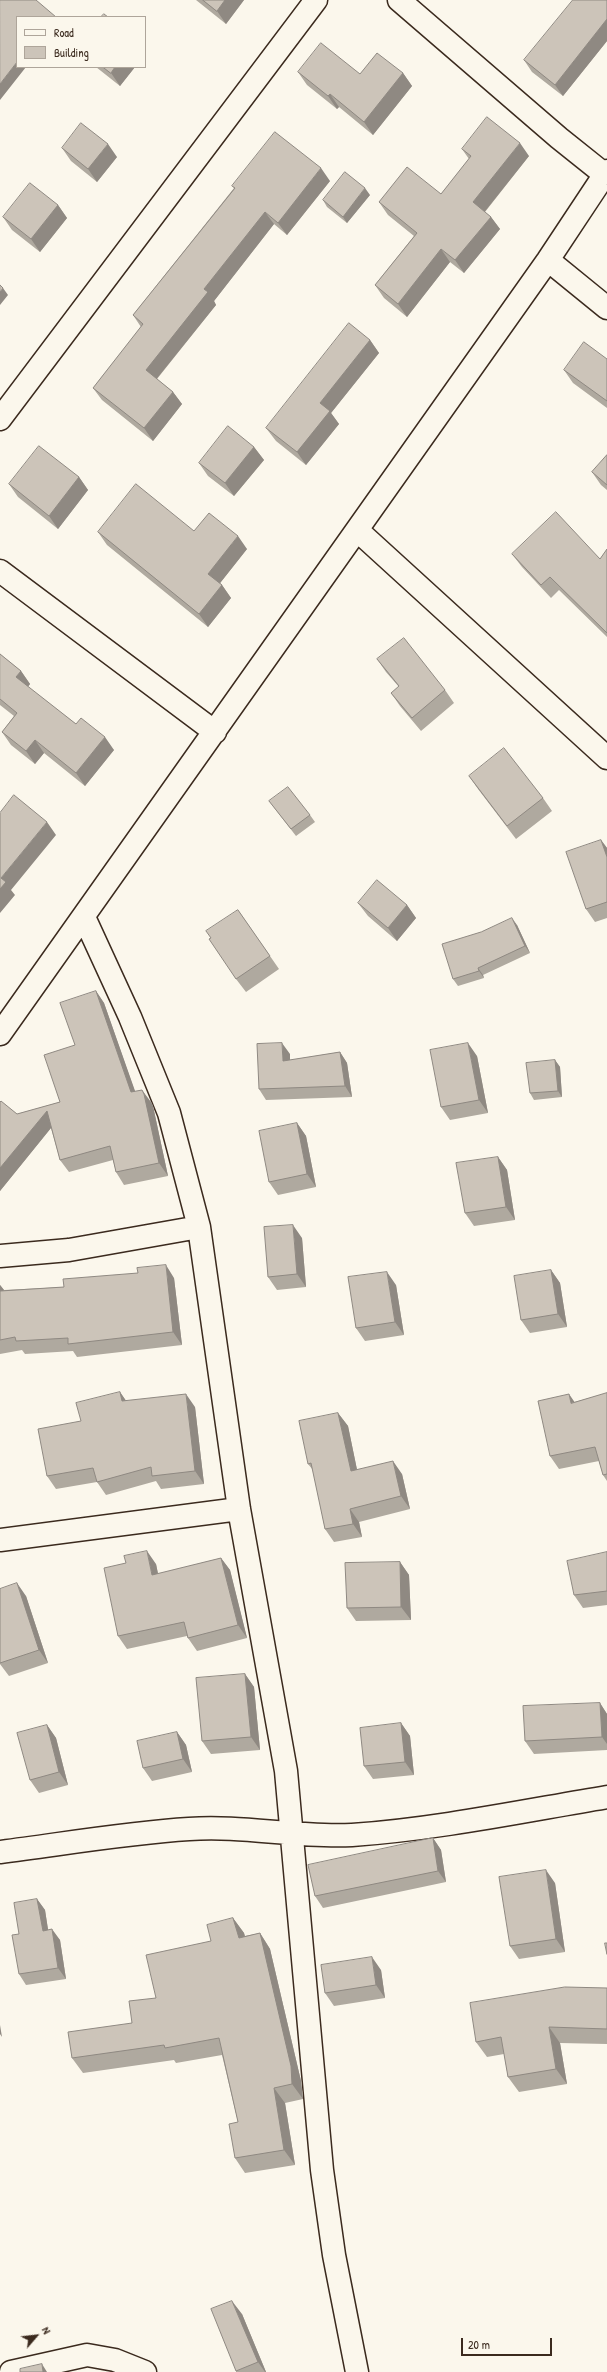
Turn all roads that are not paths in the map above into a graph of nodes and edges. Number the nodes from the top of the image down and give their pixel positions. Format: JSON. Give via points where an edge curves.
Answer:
{"nodes":[{"id":1,"x":316,"y":0,"type":"edge"},
{"id":2,"x":399,"y":0,"type":"edge"},
{"id":3,"x":606,"y":173,"type":"edge"},
{"id":4,"x":548,"y":260,"type":"junction"},
{"id":5,"x":607,"y":308,"type":"edge"},
{"id":6,"x":0,"y":419,"type":"edge"},
{"id":7,"x":357,"y":530,"type":"junction"},
{"id":8,"x":0,"y":571,"type":"edge"},
{"id":9,"x":215,"y":732,"type":"junction"},
{"id":10,"x":607,"y":758,"type":"edge"},
{"id":11,"x":84,"y":917,"type":"junction"},
{"id":12,"x":0,"y":1034,"type":"edge"},
{"id":13,"x":199,"y":1227,"type":"junction"},
{"id":14,"x":0,"y":1256,"type":"edge"},
{"id":15,"x":239,"y":1509,"type":"junction"},
{"id":16,"x":0,"y":1540,"type":"edge"},
{"id":17,"x":607,"y":1797,"type":"edge"},
{"id":18,"x":291,"y":1834,"type":"junction"},
{"id":19,"x":0,"y":1852,"type":"edge"},
{"id":20,"x":11,"y":2372,"type":"edge"},
{"id":21,"x":145,"y":2372,"type":"edge"},
{"id":22,"x":357,"y":2372,"type":"edge"}],
"edges":[{"from":1,"to":6,"type":"street"},
{"from":2,"to":3,"type":"street","via":[[559,138]]},
{"from":3,"to":4,"type":"street"},
{"from":4,"to":5,"type":"street"},
{"from":4,"to":7,"type":"street"},
{"from":7,"to":9,"type":"street"},
{"from":7,"to":10,"type":"street"},
{"from":8,"to":9,"type":"street"},
{"from":9,"to":11,"type":"street"},
{"from":11,"to":12,"type":"street"},
{"from":11,"to":13,"type":"street","via":[[130,1017],[169,1113]]},
{"from":13,"to":14,"type":"street","via":[[69,1250]]},
{"from":13,"to":15,"type":"street"},
{"from":15,"to":16,"type":"street"},
{"from":15,"to":18,"type":"street","via":[[286,1771]]},
{"from":17,"to":18,"type":"street","via":[[424,1827],[351,1835]]},
{"from":18,"to":19,"type":"street","via":[[251,1830],[190,1829]]},
{"from":18,"to":22,"type":"street","via":[[322,2170],[334,2255]]},
{"from":20,"to":21,"type":"street","via":[[87,2355],[115,2360]]}]}
